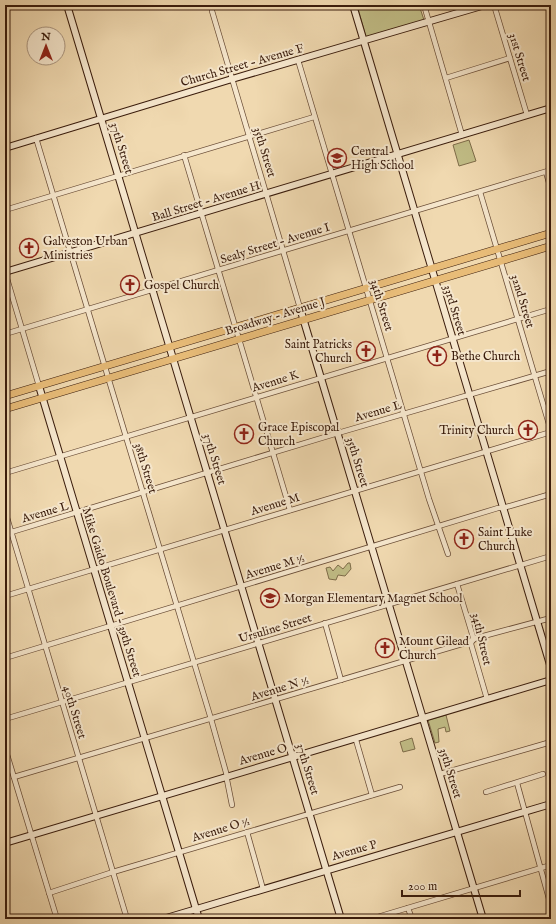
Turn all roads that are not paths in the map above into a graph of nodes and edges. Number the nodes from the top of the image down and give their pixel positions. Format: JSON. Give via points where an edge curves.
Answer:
{"nodes":[{"id":1,"x":67,"y":5,"type":"edge"},
{"id":2,"x":353,"y":5,"type":"edge"},
{"id":3,"x":424,"y":5,"type":"edge"},
{"id":4,"x":485,"y":5,"type":"edge"},
{"id":5,"x":494,"y":5,"type":"edge"},
{"id":6,"x":212,"y":11,"type":"dead end"},
{"id":7,"x":429,"y":22,"type":"junction"},
{"id":8,"x":364,"y":41,"type":"junction"},
{"id":9,"x":510,"y":58,"type":"junction"},
{"id":10,"x":298,"y":60,"type":"junction"},
{"id":11,"x":446,"y":78,"type":"junction"},
{"id":12,"x":232,"y":79,"type":"junction"},
{"id":13,"x":551,"y":108,"type":"edge"},
{"id":14,"x":527,"y":115,"type":"junction"},
{"id":15,"x":314,"y":117,"type":"junction"},
{"id":16,"x":101,"y":118,"type":"junction"},
{"id":17,"x":462,"y":135,"type":"junction"},
{"id":18,"x":249,"y":136,"type":"junction"},
{"id":19,"x":36,"y":138,"type":"junction"},
{"id":20,"x":5,"y":148,"type":"edge"},
{"id":21,"x":397,"y":155,"type":"junction"},
{"id":22,"x":184,"y":156,"type":"junction"},
{"id":23,"x":551,"y":170,"type":"edge"},
{"id":24,"x":546,"y":172,"type":"junction"},
{"id":25,"x":332,"y":174,"type":"junction"},
{"id":26,"x":119,"y":175,"type":"junction"},
{"id":27,"x":551,"y":190,"type":"edge"},
{"id":28,"x":480,"y":192,"type":"junction"},
{"id":29,"x":266,"y":194,"type":"junction"},
{"id":30,"x":54,"y":195,"type":"junction"},
{"id":31,"x":5,"y":210,"type":"edge"},
{"id":32,"x":414,"y":212,"type":"junction"},
{"id":33,"x":202,"y":213,"type":"junction"},
{"id":34,"x":350,"y":231,"type":"junction"},
{"id":35,"x":135,"y":233,"type":"junction"},
{"id":36,"x":551,"y":233,"type":"edge"},
{"id":37,"x":551,"y":246,"type":"edge"},
{"id":38,"x":496,"y":249,"type":"junction"},
{"id":39,"x":283,"y":251,"type":"junction"},
{"id":40,"x":71,"y":252,"type":"junction"},
{"id":41,"x":500,"y":261,"type":"junction"},
{"id":42,"x":431,"y":269,"type":"junction"},
{"id":43,"x":219,"y":270,"type":"junction"},
{"id":44,"x":5,"y":272,"type":"edge"},
{"id":45,"x":435,"y":280,"type":"junction"},
{"id":46,"x":366,"y":288,"type":"junction"},
{"id":47,"x":153,"y":290,"type":"junction"},
{"id":48,"x":370,"y":300,"type":"junction"},
{"id":49,"x":300,"y":308,"type":"junction"},
{"id":50,"x":88,"y":309,"type":"junction"},
{"id":51,"x":551,"y":309,"type":"edge"},
{"id":52,"x":304,"y":319,"type":"junction"},
{"id":53,"x":518,"y":319,"type":"junction"},
{"id":54,"x":236,"y":327,"type":"junction"},
{"id":55,"x":22,"y":329,"type":"junction"},
{"id":56,"x":5,"y":334,"type":"edge"},
{"id":57,"x":239,"y":338,"type":"junction"},
{"id":58,"x":452,"y":339,"type":"junction"},
{"id":59,"x":169,"y":347,"type":"junction"},
{"id":60,"x":173,"y":358,"type":"junction"},
{"id":61,"x":387,"y":358,"type":"junction"},
{"id":62,"x":104,"y":366,"type":"junction"},
{"id":63,"x":551,"y":371,"type":"edge"},
{"id":64,"x":535,"y":376,"type":"junction"},
{"id":65,"x":108,"y":378,"type":"junction"},
{"id":66,"x":322,"y":378,"type":"junction"},
{"id":67,"x":39,"y":386,"type":"junction"},
{"id":68,"x":469,"y":395,"type":"junction"},
{"id":69,"x":5,"y":396,"type":"edge"},
{"id":70,"x":257,"y":397,"type":"junction"},
{"id":71,"x":42,"y":398,"type":"junction"},
{"id":72,"x":5,"y":409,"type":"edge"},
{"id":73,"x":404,"y":414,"type":"junction"},
{"id":74,"x":191,"y":417,"type":"junction"},
{"id":75,"x":550,"y":432,"type":"edge"},
{"id":76,"x":338,"y":433,"type":"junction"},
{"id":77,"x":126,"y":437,"type":"junction"},
{"id":78,"x":551,"y":439,"type":"edge"},
{"id":79,"x":486,"y":452,"type":"junction"},
{"id":80,"x":274,"y":453,"type":"junction"},
{"id":81,"x":60,"y":456,"type":"junction"},
{"id":82,"x":421,"y":471,"type":"junction"},
{"id":83,"x":5,"y":473,"type":"edge"},
{"id":84,"x":208,"y":473,"type":"junction"},
{"id":85,"x":355,"y":490,"type":"junction"},
{"id":86,"x":143,"y":493,"type":"junction"},
{"id":87,"x":551,"y":494,"type":"edge"},
{"id":88,"x":503,"y":508,"type":"junction"},
{"id":89,"x":290,"y":510,"type":"junction"},
{"id":90,"x":5,"y":511,"type":"edge"},
{"id":91,"x":77,"y":513,"type":"junction"},
{"id":92,"x":438,"y":526,"type":"junction"},
{"id":93,"x":225,"y":530,"type":"junction"},
{"id":94,"x":12,"y":532,"type":"junction"},
{"id":95,"x":5,"y":534,"type":"edge"},
{"id":96,"x":372,"y":548,"type":"junction"},
{"id":97,"x":160,"y":549,"type":"junction"},
{"id":98,"x":448,"y":554,"type":"dead end"},
{"id":99,"x":551,"y":556,"type":"edge"},
{"id":100,"x":520,"y":565,"type":"junction"},
{"id":101,"x":94,"y":569,"type":"junction"},
{"id":102,"x":458,"y":584,"type":"junction"},
{"id":103,"x":242,"y":587,"type":"junction"},
{"id":104,"x":28,"y":589,"type":"junction"},
{"id":105,"x":5,"y":596,"type":"edge"},
{"id":106,"x":389,"y":604,"type":"junction"},
{"id":107,"x":177,"y":606,"type":"junction"},
{"id":108,"x":551,"y":618,"type":"edge"},
{"id":109,"x":537,"y":622,"type":"junction"},
{"id":110,"x":325,"y":623,"type":"junction"},
{"id":111,"x":111,"y":626,"type":"junction"},
{"id":112,"x":472,"y":641,"type":"junction"},
{"id":113,"x":259,"y":643,"type":"junction"},
{"id":114,"x":45,"y":646,"type":"junction"},
{"id":115,"x":5,"y":658,"type":"edge"},
{"id":116,"x":406,"y":661,"type":"junction"},
{"id":117,"x":194,"y":663,"type":"junction"},
{"id":118,"x":551,"y":668,"type":"edge"},
{"id":119,"x":341,"y":680,"type":"junction"},
{"id":120,"x":551,"y":680,"type":"edge"},
{"id":121,"x":128,"y":682,"type":"junction"},
{"id":122,"x":487,"y":699,"type":"junction"},
{"id":123,"x":276,"y":700,"type":"junction"},
{"id":124,"x":62,"y":702,"type":"junction"},
{"id":125,"x":5,"y":719,"type":"edge"},
{"id":126,"x":211,"y":719,"type":"junction"},
{"id":127,"x":423,"y":719,"type":"junction"},
{"id":128,"x":144,"y":739,"type":"junction"},
{"id":129,"x":356,"y":740,"type":"junction"},
{"id":130,"x":551,"y":742,"type":"edge"},
{"id":131,"x":5,"y":748,"type":"edge"},
{"id":132,"x":292,"y":757,"type":"junction"},
{"id":133,"x":79,"y":758,"type":"junction"},
{"id":134,"x":440,"y":774,"type":"junction"},
{"id":135,"x":543,"y":774,"type":"dead end"},
{"id":136,"x":227,"y":776,"type":"junction"},
{"id":137,"x":14,"y":777,"type":"junction"},
{"id":138,"x":517,"y":782,"type":"junction"},
{"id":139,"x":400,"y":787,"type":"dead end"},
{"id":140,"x":486,"y":792,"type":"dead end"},
{"id":141,"x":162,"y":795,"type":"junction"},
{"id":142,"x":372,"y":795,"type":"junction"},
{"id":143,"x":551,"y":804,"type":"edge"},
{"id":144,"x":232,"y":805,"type":"dead end"},
{"id":145,"x":524,"y":812,"type":"junction"},
{"id":146,"x":309,"y":813,"type":"junction"},
{"id":147,"x":96,"y":816,"type":"junction"},
{"id":148,"x":457,"y":831,"type":"junction"},
{"id":149,"x":246,"y":832,"type":"junction"},
{"id":150,"x":31,"y":835,"type":"junction"},
{"id":151,"x":5,"y":843,"type":"edge"},
{"id":152,"x":179,"y":853,"type":"junction"},
{"id":153,"x":551,"y":865,"type":"edge"},
{"id":154,"x":540,"y":868,"type":"junction"},
{"id":155,"x":326,"y":870,"type":"junction"},
{"id":156,"x":113,"y":872,"type":"junction"},
{"id":157,"x":474,"y":888,"type":"junction"},
{"id":158,"x":264,"y":889,"type":"junction"},
{"id":159,"x":49,"y":893,"type":"junction"},
{"id":160,"x":551,"y":906,"type":"edge"},
{"id":161,"x":408,"y":908,"type":"junction"},
{"id":162,"x":196,"y":910,"type":"junction"},
{"id":163,"x":56,"y":919,"type":"edge"},
{"id":164,"x":127,"y":919,"type":"edge"},
{"id":165,"x":163,"y":919,"type":"edge"},
{"id":166,"x":199,"y":919,"type":"edge"},
{"id":167,"x":341,"y":919,"type":"edge"},
{"id":168,"x":371,"y":919,"type":"edge"},
{"id":169,"x":412,"y":919,"type":"edge"},
{"id":170,"x":483,"y":919,"type":"edge"}],
"edges":[{"from":1,"to":16,"type":"main road","name":"37th Street"},
{"from":2,"to":8,"type":"main road","name":"33rd Street"},
{"from":3,"to":7,"type":"street"},
{"from":4,"to":7,"type":"main road","name":"Church Street - Avenue F"},
{"from":5,"to":9,"type":"street","name":"31st Street"},
{"from":6,"to":12,"type":"street","name":"35th Street"},
{"from":7,"to":8,"type":"main road","name":"Church Street - Avenue F"},
{"from":7,"to":11,"type":"street"},
{"from":8,"to":10,"type":"main road","name":"Church Street - Avenue F"},
{"from":8,"to":21,"type":"main road","name":"33rd Street"},
{"from":9,"to":11,"type":"street"},
{"from":9,"to":14,"type":"street","name":"31st Street"},
{"from":10,"to":12,"type":"main road","name":"Church Street - Avenue F"},
{"from":10,"to":15,"type":"street","name":"34th Street"},
{"from":11,"to":17,"type":"street"},
{"from":12,"to":16,"type":"main road","name":"Church Street - Avenue F"},
{"from":12,"to":18,"type":"street","name":"35th Street"},
{"from":13,"to":14,"type":"main road","name":"Ball Street - Avenue H"},
{"from":14,"to":17,"type":"main road","name":"Ball Street - Avenue H"},
{"from":15,"to":18,"type":"street"},
{"from":15,"to":25,"type":"street","name":"34th Street"},
{"from":16,"to":19,"type":"main road","name":"Church Street - Avenue F"},
{"from":16,"to":26,"type":"main road","name":"37th Street"},
{"from":17,"to":21,"type":"main road","name":"Ball Street - Avenue H"},
{"from":18,"to":22,"type":"street"},
{"from":18,"to":29,"type":"street","name":"35th Street"},
{"from":19,"to":20,"type":"main road","name":"Church Street - Avenue F"},
{"from":19,"to":30,"type":"street","name":"38th Street"},
{"from":21,"to":25,"type":"main road","name":"Ball Street - Avenue H"},
{"from":21,"to":32,"type":"main road","name":"33rd Street"},
{"from":22,"to":26,"type":"street"},
{"from":22,"to":33,"type":"street"},
{"from":23,"to":24,"type":"street","name":"Sealy Street - Avenue I"},
{"from":24,"to":27,"type":"street"},
{"from":24,"to":28,"type":"street","name":"Sealy Street - Avenue I"},
{"from":25,"to":29,"type":"main road","name":"Ball Street - Avenue H"},
{"from":25,"to":34,"type":"street","name":"34th Street"},
{"from":26,"to":30,"type":"street"},
{"from":26,"to":35,"type":"main road","name":"37th Street"},
{"from":28,"to":32,"type":"street","name":"Sealy Street - Avenue I"},
{"from":28,"to":38,"type":"street","name":"32nd Street"},
{"from":29,"to":33,"type":"main road","name":"Ball Street - Avenue H"},
{"from":29,"to":39,"type":"street","name":"35th Street"},
{"from":30,"to":31,"type":"street"},
{"from":30,"to":40,"type":"street","name":"38th Street"},
{"from":32,"to":34,"type":"street","name":"Sealy Street - Avenue I"},
{"from":32,"to":42,"type":"main road","name":"33rd Street"},
{"from":33,"to":35,"type":"main road","name":"Ball Street - Avenue H"},
{"from":33,"to":43,"type":"street"},
{"from":34,"to":39,"type":"street","name":"Sealy Street - Avenue I"},
{"from":34,"to":46,"type":"street","name":"34th Street"},
{"from":35,"to":40,"type":"main road","name":"Ball Street - Avenue H"},
{"from":35,"to":47,"type":"main road","name":"37th Street"},
{"from":36,"to":38,"type":"main road","name":"Broadway - Avenue J"},
{"from":37,"to":41,"type":"main road","name":"Broadway - Avenue J"},
{"from":38,"to":41,"type":"street","name":"32nd Street"},
{"from":38,"to":42,"type":"main road","name":"Broadway - Avenue J"},
{"from":39,"to":43,"type":"street","name":"Sealy Street - Avenue I"},
{"from":39,"to":49,"type":"street","name":"35th Street"},
{"from":40,"to":44,"type":"main road","name":"Ball Street - Avenue H"},
{"from":40,"to":50,"type":"street","name":"38th Street"},
{"from":41,"to":45,"type":"main road","name":"Broadway - Avenue J"},
{"from":41,"to":53,"type":"street","name":"32nd Street"},
{"from":42,"to":45,"type":"main road","name":"33rd Street"},
{"from":42,"to":46,"type":"main road","name":"Broadway - Avenue J"},
{"from":43,"to":47,"type":"street","name":"Sealy Street - Avenue I"},
{"from":43,"to":54,"type":"street"},
{"from":44,"to":55,"type":"street","name":"Mike Gaido Boulevard - 39th Street"},
{"from":45,"to":48,"type":"main road","name":"Broadway - Avenue J"},
{"from":45,"to":58,"type":"main road","name":"33rd Street"},
{"from":46,"to":48,"type":"street","name":"34th Street"},
{"from":46,"to":49,"type":"main road","name":"Broadway - Avenue J"},
{"from":47,"to":50,"type":"street","name":"Sealy Street - Avenue I"},
{"from":47,"to":59,"type":"main road","name":"37th Street"},
{"from":48,"to":52,"type":"main road","name":"Broadway - Avenue J"},
{"from":48,"to":61,"type":"street","name":"34th Street"},
{"from":49,"to":52,"type":"main road","name":"35th Street"},
{"from":49,"to":54,"type":"main road","name":"Broadway - Avenue J"},
{"from":50,"to":55,"type":"street","name":"Sealy Street - Avenue I"},
{"from":50,"to":62,"type":"street","name":"38th Street"},
{"from":51,"to":53,"type":"street","name":"Avenue K"},
{"from":52,"to":57,"type":"main road","name":"Broadway - Avenue J"},
{"from":52,"to":66,"type":"main road","name":"35th Street"},
{"from":53,"to":58,"type":"street","name":"Avenue K"},
{"from":53,"to":64,"type":"street","name":"32nd Street"},
{"from":54,"to":57,"type":"street"},
{"from":54,"to":59,"type":"main road","name":"Broadway - Avenue J"},
{"from":55,"to":56,"type":"street","name":"Sealy Street - Avenue I"},
{"from":55,"to":67,"type":"street","name":"Mike Gaido Boulevard - 39th Street"},
{"from":57,"to":60,"type":"main road","name":"Broadway - Avenue J"},
{"from":57,"to":70,"type":"street"},
{"from":58,"to":61,"type":"street","name":"Avenue K"},
{"from":58,"to":68,"type":"main road","name":"33rd Street"},
{"from":59,"to":60,"type":"main road","name":"37th Street"},
{"from":59,"to":62,"type":"main road","name":"Broadway - Avenue J"},
{"from":60,"to":65,"type":"main road","name":"Broadway - Avenue J"},
{"from":60,"to":74,"type":"main road","name":"37th Street"},
{"from":61,"to":66,"type":"street","name":"Avenue K"},
{"from":61,"to":73,"type":"street","name":"34th Street"},
{"from":62,"to":65,"type":"street","name":"38th Street"},
{"from":62,"to":67,"type":"main road","name":"Broadway - Avenue J"},
{"from":63,"to":64,"type":"street","name":"Avenue L"},
{"from":64,"to":68,"type":"street","name":"Avenue L"},
{"from":64,"to":75,"type":"street","name":"32nd Street"},
{"from":65,"to":71,"type":"main road","name":"Broadway - Avenue J"},
{"from":65,"to":77,"type":"street","name":"38th Street"},
{"from":66,"to":70,"type":"street","name":"Avenue K"},
{"from":66,"to":76,"type":"main road","name":"35th Street"},
{"from":67,"to":69,"type":"main road","name":"Broadway - Avenue J"},
{"from":67,"to":71,"type":"main road","name":"Mike Gaido Boulevard - 39th Street"},
{"from":68,"to":73,"type":"street","name":"Avenue L"},
{"from":68,"to":79,"type":"main road","name":"33rd Street"},
{"from":70,"to":74,"type":"street","name":"Avenue K"},
{"from":70,"to":80,"type":"street"},
{"from":71,"to":72,"type":"main road","name":"Broadway - Avenue J"},
{"from":71,"to":81,"type":"main road","name":"Mike Gaido Boulevard - 39th Street"},
{"from":73,"to":76,"type":"street","name":"Avenue L"},
{"from":73,"to":82,"type":"street","name":"34th Street"},
{"from":74,"to":77,"type":"street","name":"Avenue K"},
{"from":74,"to":84,"type":"main road","name":"37th Street"},
{"from":75,"to":78,"type":"street","name":"32nd Street"},
{"from":75,"to":79,"type":"street","name":"Avenue M"},
{"from":76,"to":80,"type":"street","name":"Avenue L"},
{"from":76,"to":85,"type":"main road","name":"35th Street"},
{"from":77,"to":81,"type":"street","name":"Avenue K"},
{"from":77,"to":86,"type":"street","name":"38th Street"},
{"from":79,"to":82,"type":"street","name":"Avenue M"},
{"from":79,"to":88,"type":"main road","name":"33rd Street"},
{"from":80,"to":84,"type":"street","name":"Avenue L"},
{"from":80,"to":89,"type":"street"},
{"from":81,"to":83,"type":"street","name":"Avenue K"},
{"from":81,"to":91,"type":"main road","name":"Mike Gaido Boulevard - 39th Street"},
{"from":82,"to":85,"type":"street","name":"Avenue M"},
{"from":82,"to":92,"type":"street","name":"34th Street"},
{"from":84,"to":86,"type":"street","name":"Avenue L"},
{"from":84,"to":93,"type":"main road","name":"37th Street"},
{"from":85,"to":89,"type":"street","name":"Avenue M"},
{"from":85,"to":96,"type":"main road","name":"35th Street"},
{"from":86,"to":91,"type":"street","name":"Avenue L"},
{"from":86,"to":97,"type":"street","name":"38th Street"},
{"from":87,"to":88,"type":"street","name":"Avenue M ½"},
{"from":88,"to":92,"type":"street","name":"Avenue M ½"},
{"from":88,"to":100,"type":"main road","name":"33rd Street"},
{"from":89,"to":93,"type":"street","name":"Avenue M"},
{"from":90,"to":94,"type":"street","name":"40th Street"},
{"from":91,"to":94,"type":"street","name":"Avenue L"},
{"from":91,"to":101,"type":"main road","name":"Mike Gaido Boulevard - 39th Street"},
{"from":92,"to":96,"type":"street","name":"Avenue M ½"},
{"from":92,"to":98,"type":"street","name":"34th Street"},
{"from":93,"to":97,"type":"street","name":"Avenue M"},
{"from":93,"to":103,"type":"main road","name":"37th Street"},
{"from":94,"to":95,"type":"street","name":"Avenue L"},
{"from":94,"to":104,"type":"street","name":"40th Street"},
{"from":96,"to":103,"type":"street","name":"Avenue M ½"},
{"from":96,"to":106,"type":"main road","name":"35th Street"},
{"from":97,"to":101,"type":"street","name":"Avenue M"},
{"from":97,"to":107,"type":"street","name":"38th Street"},
{"from":99,"to":100,"type":"street","name":"Ursuline Street"},
{"from":100,"to":102,"type":"street","name":"Ursuline Street"},
{"from":100,"to":109,"type":"main road","name":"33rd Street"},
{"from":101,"to":104,"type":"street","name":"Avenue M"},
{"from":101,"to":111,"type":"main road","name":"Mike Gaido Boulevard - 39th Street"},
{"from":102,"to":106,"type":"street","name":"Ursuline Street"},
{"from":102,"to":112,"type":"street","name":"34th Street"},
{"from":103,"to":107,"type":"street","name":"Avenue M ½"},
{"from":103,"to":113,"type":"main road","name":"37th Street"},
{"from":104,"to":105,"type":"street","name":"Avenue M"},
{"from":104,"to":114,"type":"street","name":"40th Street"},
{"from":106,"to":110,"type":"street","name":"Ursuline Street"},
{"from":106,"to":116,"type":"main road","name":"35th Street"},
{"from":107,"to":111,"type":"street","name":"Avenue M ½"},
{"from":107,"to":117,"type":"street","name":"38th Street"},
{"from":108,"to":109,"type":"street","name":"Avenue N ½"},
{"from":109,"to":112,"type":"street","name":"Avenue N ½"},
{"from":109,"to":118,"type":"main road","name":"33rd Street"},
{"from":110,"to":113,"type":"street","name":"Ursuline Street"},
{"from":110,"to":119,"type":"street"},
{"from":111,"to":114,"type":"street","name":"Avenue M ½"},
{"from":111,"to":121,"type":"main road","name":"Mike Gaido Boulevard - 39th Street"},
{"from":112,"to":116,"type":"street","name":"Avenue N ½"},
{"from":112,"to":122,"type":"street","name":"34th Street"},
{"from":113,"to":117,"type":"street","name":"Ursuline Street"},
{"from":113,"to":123,"type":"main road","name":"37th Street"},
{"from":114,"to":115,"type":"street","name":"Avenue M ½"},
{"from":114,"to":124,"type":"street","name":"40th Street"},
{"from":116,"to":119,"type":"street","name":"Avenue N ½"},
{"from":116,"to":127,"type":"main road","name":"35th Street"},
{"from":117,"to":121,"type":"street","name":"Ursuline Street"},
{"from":117,"to":126,"type":"street","name":"38th Street"},
{"from":119,"to":123,"type":"street","name":"Avenue N ½"},
{"from":120,"to":122,"type":"main road","name":"Avenue O"},
{"from":121,"to":124,"type":"street","name":"Ursuline Street"},
{"from":121,"to":128,"type":"main road","name":"Mike Gaido Boulevard - 39th Street"},
{"from":122,"to":127,"type":"main road","name":"Avenue O"},
{"from":123,"to":126,"type":"street","name":"Avenue N ½"},
{"from":123,"to":132,"type":"main road","name":"37th Street"},
{"from":124,"to":125,"type":"street","name":"Ursuline Street"},
{"from":124,"to":133,"type":"street","name":"40th Street"},
{"from":126,"to":128,"type":"street","name":"Avenue N ½"},
{"from":126,"to":136,"type":"street","name":"38th Street"},
{"from":127,"to":129,"type":"main road","name":"Avenue O"},
{"from":127,"to":134,"type":"main road","name":"35th Street"},
{"from":128,"to":133,"type":"street","name":"Avenue N ½"},
{"from":128,"to":141,"type":"main road","name":"Mike Gaido Boulevard - 39th Street"},
{"from":129,"to":132,"type":"main road","name":"Avenue O"},
{"from":129,"to":142,"type":"street"},
{"from":130,"to":134,"type":"street"},
{"from":131,"to":137,"type":"street"},
{"from":132,"to":136,"type":"main road","name":"Avenue O"},
{"from":132,"to":146,"type":"main road","name":"37th Street"},
{"from":133,"to":137,"type":"street","name":"Avenue N ½"},
{"from":133,"to":147,"type":"street","name":"40th Street"},
{"from":134,"to":148,"type":"main road","name":"35th Street"},
{"from":135,"to":138,"type":"street"},
{"from":136,"to":141,"type":"main road","name":"Avenue O"},
{"from":136,"to":144,"type":"street","name":"38th Street"},
{"from":137,"to":150,"type":"street"},
{"from":138,"to":140,"type":"street"},
{"from":138,"to":145,"type":"street"},
{"from":139,"to":142,"type":"street","name":"Avenue O ½"},
{"from":141,"to":147,"type":"main road","name":"Avenue O"},
{"from":141,"to":152,"type":"main road","name":"Mike Gaido Boulevard - 39th Street"},
{"from":142,"to":146,"type":"street","name":"Avenue O ½"},
{"from":143,"to":145,"type":"main road","name":"Avenue P"},
{"from":145,"to":148,"type":"main road","name":"Avenue P"},
{"from":145,"to":154,"type":"street"},
{"from":146,"to":149,"type":"street","name":"Avenue O ½"},
{"from":146,"to":155,"type":"main road","name":"37th Street"},
{"from":147,"to":150,"type":"main road","name":"Avenue O"},
{"from":147,"to":156,"type":"street","name":"40th Street"},
{"from":148,"to":155,"type":"main road","name":"Avenue P"},
{"from":148,"to":157,"type":"main road","name":"35th Street"},
{"from":149,"to":152,"type":"street","name":"Avenue O ½"},
{"from":149,"to":158,"type":"street"},
{"from":150,"to":151,"type":"main road","name":"Avenue O"},
{"from":150,"to":159,"type":"street"},
{"from":152,"to":156,"type":"street","name":"Avenue O ½"},
{"from":152,"to":162,"type":"main road","name":"Mike Gaido Boulevard - 39th Street"},
{"from":153,"to":154,"type":"street"},
{"from":154,"to":157,"type":"street"},
{"from":154,"to":160,"type":"street"},
{"from":155,"to":158,"type":"main road","name":"Avenue P"},
{"from":155,"to":167,"type":"main road","name":"37th Street"},
{"from":156,"to":159,"type":"street","name":"Avenue O ½"},
{"from":156,"to":164,"type":"street","name":"40th Street"},
{"from":157,"to":161,"type":"street"},
{"from":157,"to":170,"type":"main road","name":"35th Street"},
{"from":158,"to":162,"type":"main road","name":"Avenue P"},
{"from":159,"to":163,"type":"street"},
{"from":161,"to":168,"type":"street"},
{"from":161,"to":169,"type":"street"},
{"from":162,"to":165,"type":"main road","name":"Avenue P"},
{"from":162,"to":166,"type":"main road","name":"Mike Gaido Boulevard - 39th Street"}]}
